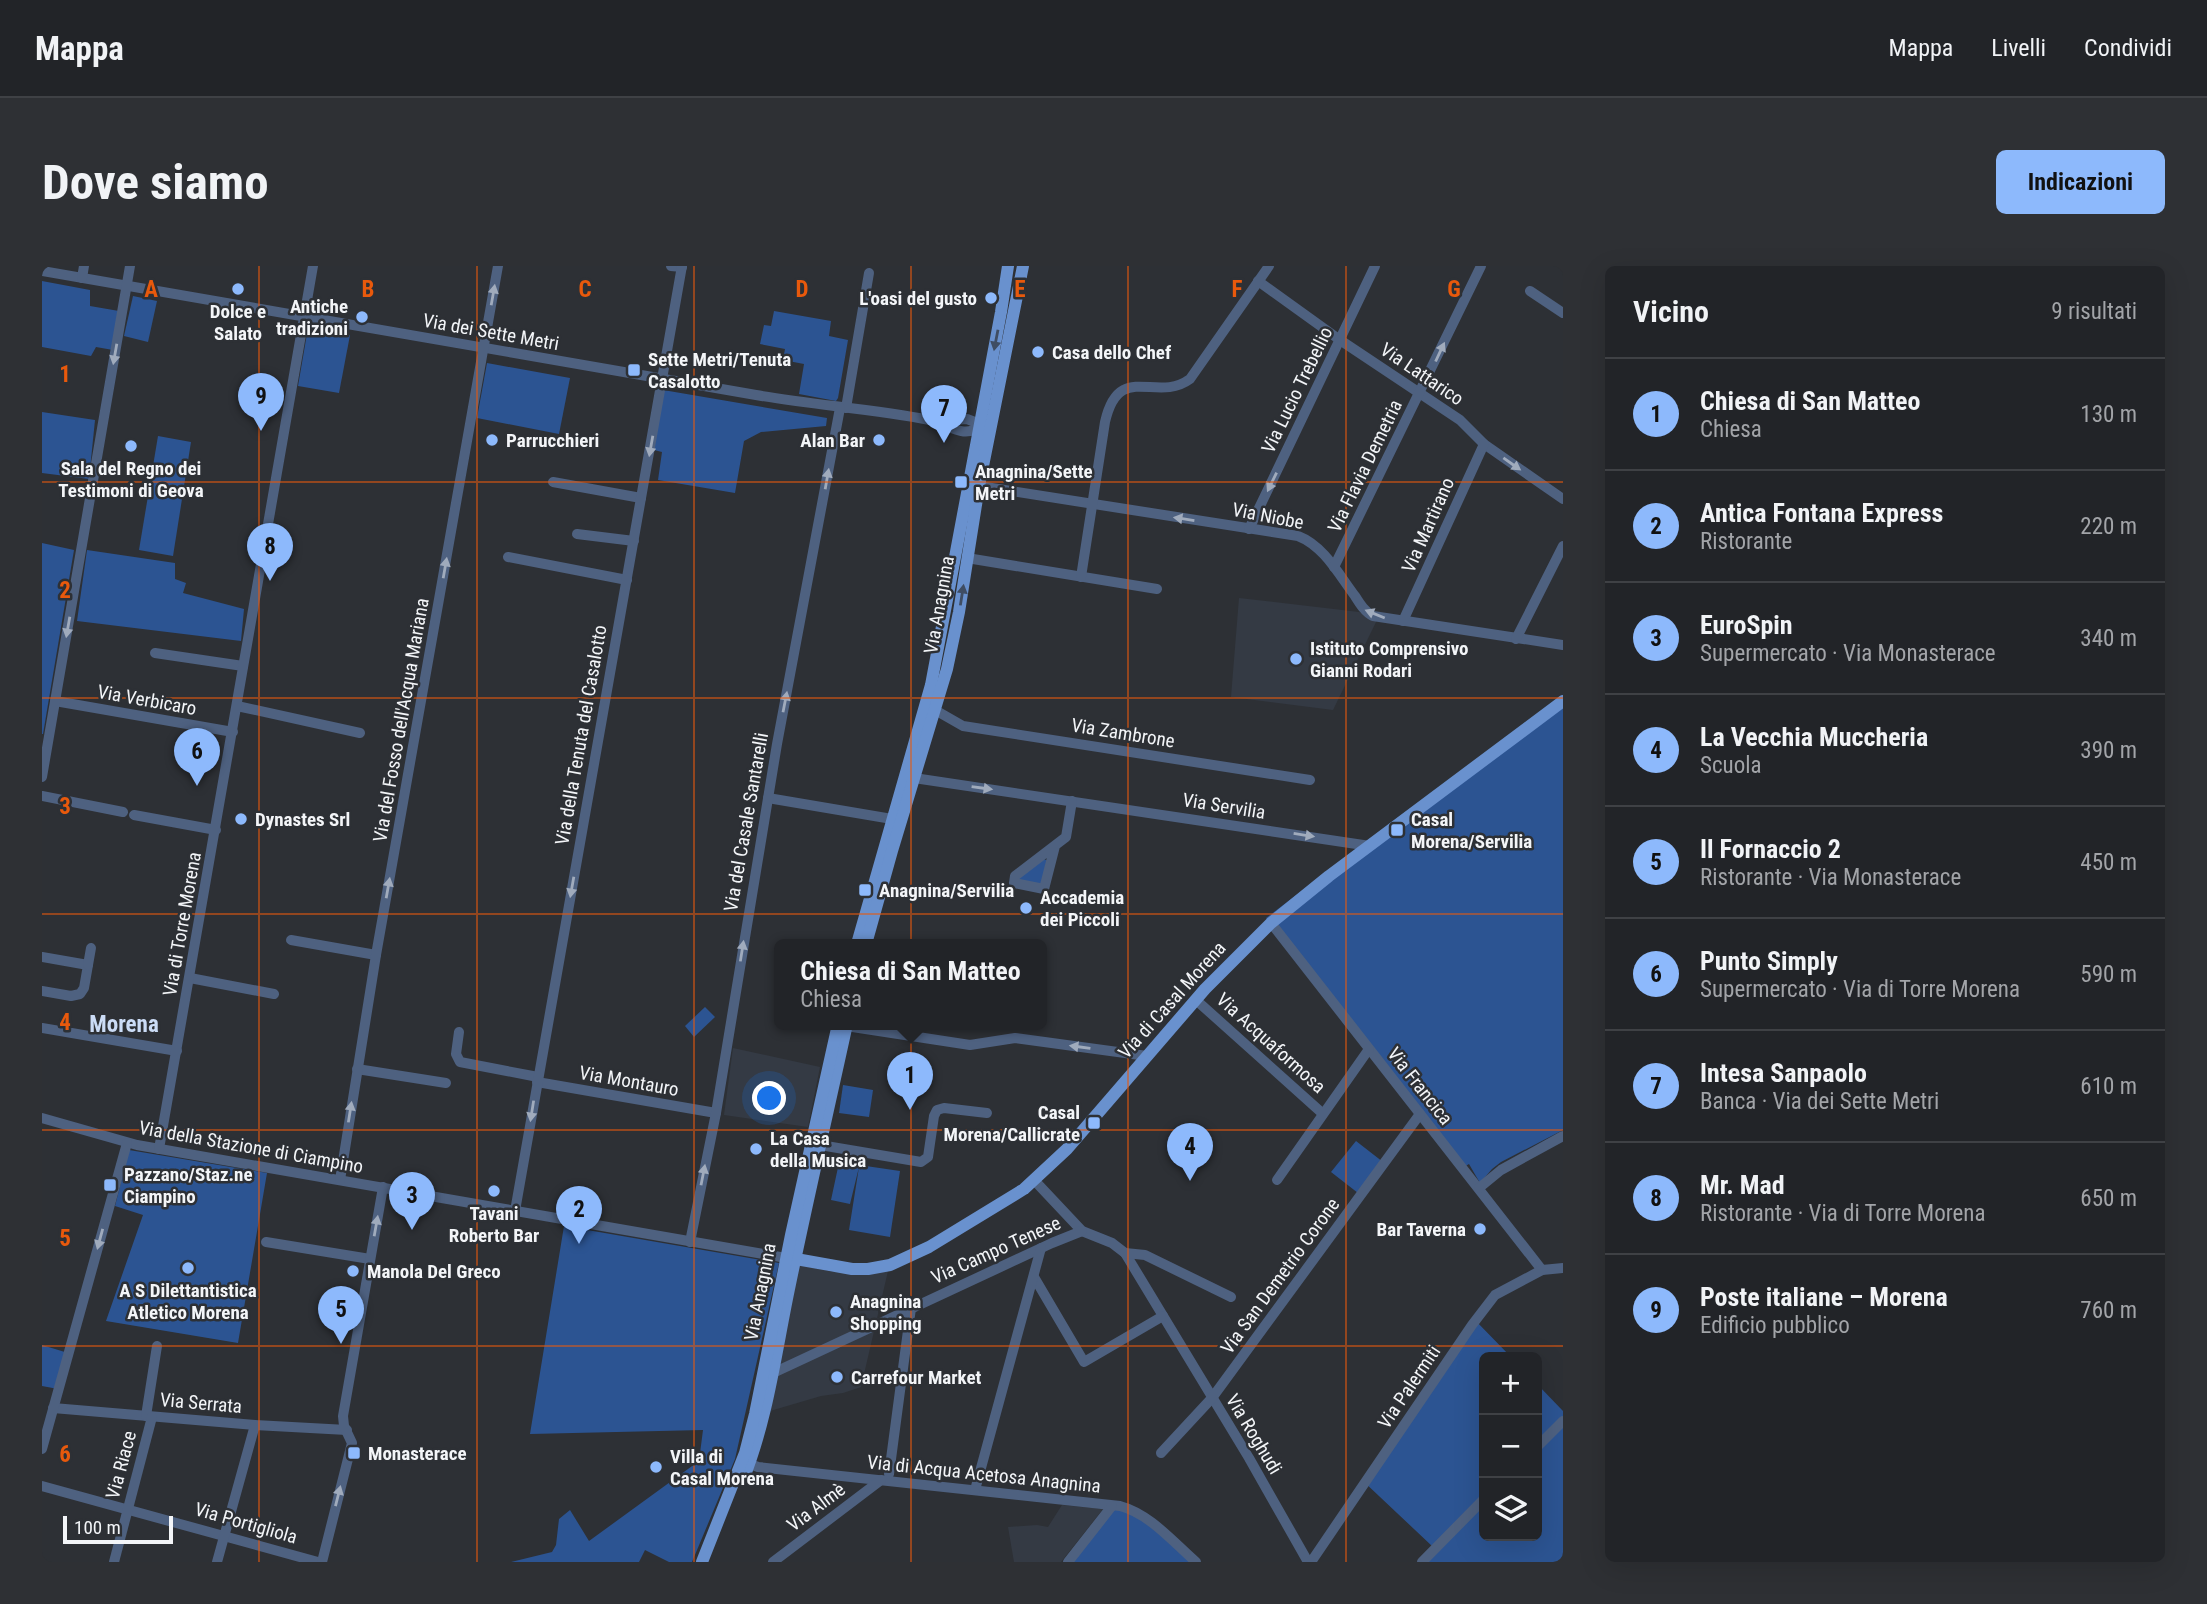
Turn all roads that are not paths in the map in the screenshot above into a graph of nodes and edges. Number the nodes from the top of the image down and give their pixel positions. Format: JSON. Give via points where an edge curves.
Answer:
{"nodes":[{"id":1,"x":84,"y":266,"type":"edge"},
{"id":2,"x":131,"y":266,"type":"edge"},
{"id":3,"x":313,"y":266,"type":"edge"},
{"id":4,"x":498,"y":266,"type":"edge"},
{"id":5,"x":678,"y":266,"type":"edge"},
{"id":6,"x":1008,"y":266,"type":"edge"},
{"id":7,"x":1023,"y":266,"type":"edge"},
{"id":8,"x":1269,"y":266,"type":"edge"},
{"id":9,"x":1376,"y":266,"type":"edge"},
{"id":10,"x":1481,"y":266,"type":"edge"},
{"id":11,"x":42,"y":271,"type":"edge"},
{"id":12,"x":869,"y":273,"type":"dead end"},
{"id":13,"x":82,"y":278,"type":"junction"},
{"id":14,"x":1258,"y":281,"type":"junction"},
{"id":15,"x":127,"y":287,"type":"junction"},
{"id":16,"x":1530,"y":290,"type":"dead end"},
{"id":17,"x":1563,"y":313,"type":"edge"},
{"id":18,"x":304,"y":318,"type":"junction"},
{"id":19,"x":1340,"y":340,"type":"junction"},
{"id":20,"x":484,"y":349,"type":"junction"},
{"id":21,"x":663,"y":379,"type":"junction"},
{"id":22,"x":1420,"y":394,"type":"junction"},
{"id":23,"x":843,"y":408,"type":"junction"},
{"id":24,"x":985,"y":426,"type":"junction"},
{"id":25,"x":1484,"y":444,"type":"junction"},
{"id":26,"x":553,"y":482,"type":"dead end"},
{"id":27,"x":979,"y":486,"type":"junction"},
{"id":28,"x":641,"y":498,"type":"junction"},
{"id":29,"x":1563,"y":499,"type":"edge"},
{"id":30,"x":1092,"y":505,"type":"junction"},
{"id":31,"x":1249,"y":529,"type":"junction"},
{"id":32,"x":577,"y":534,"type":"dead end"},
{"id":33,"x":634,"y":541,"type":"junction"},
{"id":34,"x":1563,"y":546,"type":"edge"},
{"id":35,"x":508,"y":557,"type":"dead end"},
{"id":36,"x":967,"y":558,"type":"junction"},
{"id":37,"x":1334,"y":567,"type":"junction"},
{"id":38,"x":1081,"y":577,"type":"junction"},
{"id":39,"x":627,"y":580,"type":"junction"},
{"id":40,"x":1157,"y":589,"type":"dead end"},
{"id":41,"x":1403,"y":621,"type":"junction"},
{"id":42,"x":941,"y":626,"type":"junction"},
{"id":43,"x":954,"y":634,"type":"junction"},
{"id":44,"x":1516,"y":639,"type":"junction"},
{"id":45,"x":1563,"y":645,"type":"edge"},
{"id":46,"x":155,"y":653,"type":"dead end"},
{"id":47,"x":243,"y":666,"type":"junction"},
{"id":48,"x":55,"y":701,"type":"junction"},
{"id":49,"x":1563,"y":701,"type":"edge"},
{"id":50,"x":237,"y":706,"type":"junction"},
{"id":51,"x":935,"y":710,"type":"junction"},
{"id":52,"x":233,"y":733,"type":"junction"},
{"id":53,"x":359,"y":733,"type":"dead end"},
{"id":54,"x":42,"y":777,"type":"edge"},
{"id":55,"x":914,"y":778,"type":"junction"},
{"id":56,"x":1310,"y":780,"type":"dead end"},
{"id":57,"x":42,"y":796,"type":"edge"},
{"id":58,"x":768,"y":798,"type":"junction"},
{"id":59,"x":1072,"y":800,"type":"junction"},
{"id":60,"x":123,"y":812,"type":"dead end"},
{"id":61,"x":134,"y":815,"type":"dead end"},
{"id":62,"x":892,"y":819,"type":"junction"},
{"id":63,"x":216,"y":830,"type":"junction"},
{"id":64,"x":1055,"y":846,"type":"junction"},
{"id":65,"x":1370,"y":846,"type":"junction"},
{"id":66,"x":1271,"y":923,"type":"junction"},
{"id":67,"x":858,"y":939,"type":"edge"},
{"id":68,"x":867,"y":939,"type":"edge"},
{"id":69,"x":291,"y":940,"type":"dead end"},
{"id":70,"x":91,"y":948,"type":"dead end"},
{"id":71,"x":376,"y":955,"type":"junction"},
{"id":72,"x":42,"y":957,"type":"edge"},
{"id":73,"x":88,"y":965,"type":"junction"},
{"id":74,"x":190,"y":978,"type":"junction"},
{"id":75,"x":42,"y":991,"type":"edge"},
{"id":76,"x":274,"y":994,"type":"dead end"},
{"id":77,"x":1196,"y":1000,"type":"junction"},
{"id":78,"x":42,"y":1028,"type":"edge"},
{"id":79,"x":843,"y":1030,"type":"edge"},
{"id":80,"x":843,"y":1030,"type":"edge"},
{"id":81,"x":876,"y":1030,"type":"edge"},
{"id":82,"x":459,"y":1032,"type":"dead end"},
{"id":83,"x":1369,"y":1049,"type":"junction"},
{"id":84,"x":177,"y":1051,"type":"junction"},
{"id":85,"x":1147,"y":1056,"type":"junction"},
{"id":86,"x":357,"y":1069,"type":"junction"},
{"id":87,"x":537,"y":1080,"type":"junction"},
{"id":88,"x":446,"y":1083,"type":"dead end"},
{"id":89,"x":716,"y":1113,"type":"junction"},
{"id":90,"x":987,"y":1113,"type":"dead end"},
{"id":91,"x":1322,"y":1113,"type":"junction"},
{"id":92,"x":1420,"y":1114,"type":"junction"},
{"id":93,"x":42,"y":1118,"type":"edge"},
{"id":94,"x":1563,"y":1136,"type":"edge"},
{"id":95,"x":127,"y":1143,"type":"junction"},
{"id":96,"x":820,"y":1144,"type":"junction"},
{"id":97,"x":159,"y":1149,"type":"junction"},
{"id":98,"x":340,"y":1180,"type":"junction"},
{"id":99,"x":1277,"y":1180,"type":"dead end"},
{"id":100,"x":1034,"y":1181,"type":"junction"},
{"id":101,"x":383,"y":1188,"type":"junction"},
{"id":102,"x":1479,"y":1188,"type":"junction"},
{"id":103,"x":515,"y":1211,"type":"junction"},
{"id":104,"x":1082,"y":1231,"type":"junction"},
{"id":105,"x":266,"y":1242,"type":"dead end"},
{"id":106,"x":690,"y":1242,"type":"junction"},
{"id":107,"x":799,"y":1246,"type":"junction"},
{"id":108,"x":1041,"y":1248,"type":"junction"},
{"id":109,"x":1125,"y":1253,"type":"junction"},
{"id":110,"x":370,"y":1258,"type":"junction"},
{"id":111,"x":791,"y":1259,"type":"junction"},
{"id":112,"x":817,"y":1265,"type":"junction"},
{"id":113,"x":1562,"y":1269,"type":"edge"},
{"id":114,"x":1542,"y":1270,"type":"junction"},
{"id":115,"x":1034,"y":1277,"type":"junction"},
{"id":116,"x":790,"y":1285,"type":"junction"},
{"id":117,"x":1231,"y":1297,"type":"dead end"},
{"id":118,"x":911,"y":1308,"type":"junction"},
{"id":119,"x":1163,"y":1316,"type":"junction"},
{"id":120,"x":157,"y":1346,"type":"dead end"},
{"id":121,"x":773,"y":1373,"type":"junction"},
{"id":122,"x":1212,"y":1398,"type":"junction"},
{"id":123,"x":53,"y":1408,"type":"junction"},
{"id":124,"x":149,"y":1417,"type":"junction"},
{"id":125,"x":1563,"y":1421,"type":"edge"},
{"id":126,"x":255,"y":1425,"type":"junction"},
{"id":127,"x":346,"y":1430,"type":"junction"},
{"id":128,"x":1542,"y":1442,"type":"edge"},
{"id":129,"x":42,"y":1449,"type":"edge"},
{"id":130,"x":1161,"y":1453,"type":"dead end"},
{"id":131,"x":747,"y":1459,"type":"junction"},
{"id":132,"x":885,"y":1477,"type":"junction"},
{"id":133,"x":42,"y":1486,"type":"edge"},
{"id":134,"x":975,"y":1490,"type":"junction"},
{"id":135,"x":1479,"y":1504,"type":"edge"},
{"id":136,"x":1112,"y":1506,"type":"junction"},
{"id":137,"x":128,"y":1509,"type":"junction"},
{"id":138,"x":224,"y":1535,"type":"junction"},
{"id":139,"x":114,"y":1562,"type":"edge"},
{"id":140,"x":216,"y":1562,"type":"edge"},
{"id":141,"x":320,"y":1562,"type":"edge"},
{"id":142,"x":702,"y":1562,"type":"edge"},
{"id":143,"x":711,"y":1562,"type":"edge"},
{"id":144,"x":773,"y":1562,"type":"edge"},
{"id":145,"x":1069,"y":1562,"type":"edge"},
{"id":146,"x":1196,"y":1562,"type":"edge"},
{"id":147,"x":1309,"y":1562,"type":"edge"},
{"id":148,"x":1422,"y":1562,"type":"edge"}],
"edges":[{"from":1,"to":13,"type":"street"},
{"from":2,"to":15,"type":"street"},
{"from":3,"to":18,"type":"street","name":"Via di Torre Morena"},
{"from":20,"to":4,"type":"street","name":"Via del Fosso dell'Acqua Mariana","one_way":true},
{"from":5,"to":21,"type":"street","name":"Via della Tenuta del Casalotto"},
{"from":6,"to":24,"type":"main road","name":"Via Anagnina","one_way":true},
{"from":7,"to":24,"type":"main road","name":"Via Anagnina"},
{"from":8,"to":14,"type":"street"},
{"from":9,"to":19,"type":"street","name":"Via Lucio Trebellio"},
{"from":22,"to":10,"type":"street","name":"Via Flavia Demetria","one_way":true},
{"from":11,"to":13,"type":"street","name":"Via dei Sette Metri"},
{"from":12,"to":23,"type":"street","name":"Via del Casale Santarelli"},
{"from":13,"to":15,"type":"street","name":"Via dei Sette Metri"},
{"from":14,"to":19,"type":"street","name":"Via Lattarico"},
{"from":14,"to":30,"type":"street","via":[[1194,374],[1181,385],[1131,386],[1112,401]]},
{"from":15,"to":18,"type":"street","name":"Via dei Sette Metri"},
{"from":15,"to":48,"type":"street","one_way":true},
{"from":16,"to":17,"type":"street"},
{"from":18,"to":20,"type":"street","name":"Via dei Sette Metri"},
{"from":18,"to":47,"type":"street","name":"Via di Torre Morena"},
{"from":19,"to":22,"type":"street","name":"Via Lattarico"},
{"from":19,"to":31,"type":"street","name":"Via Lucio Trebellio","one_way":true},
{"from":20,"to":21,"type":"street","name":"Via dei Sette Metri"},
{"from":71,"to":20,"type":"street","name":"Via del Fosso dell'Acqua Mariana","one_way":true},
{"from":21,"to":23,"type":"street","name":"Via dei Sette Metri"},
{"from":21,"to":28,"type":"street","name":"Via della Tenuta del Casalotto","one_way":true},
{"from":22,"to":25,"type":"street","name":"Via Lattarico","via":[[1460,420]]},
{"from":22,"to":37,"type":"street","name":"Via Flavia Demetria"},
{"from":23,"to":24,"type":"street","name":"Via dei Sette Metri","via":[[936,421],[965,432]]},
{"from":58,"to":23,"type":"street","name":"Via del Casale Santarelli","one_way":true},
{"from":24,"to":27,"type":"main road","name":"Via Anagnina"},
{"from":24,"to":42,"type":"main road","name":"Via Anagnina"},
{"from":25,"to":29,"type":"street","name":"Via Lattarico","one_way":true},
{"from":25,"to":41,"type":"street","name":"Via Martirano"},
{"from":26,"to":28,"type":"street"},
{"from":27,"to":30,"type":"street","name":"Via Niobe"},
{"from":27,"to":36,"type":"main road","name":"Via Anagnina"},
{"from":28,"to":33,"type":"street","name":"Via della Tenuta del Casalotto"},
{"from":31,"to":30,"type":"street","name":"Via Niobe","one_way":true},
{"from":30,"to":38,"type":"street"},
{"from":31,"to":37,"type":"street","name":"Via Niobe","via":[[1306,540]]},
{"from":32,"to":33,"type":"street"},
{"from":33,"to":39,"type":"street","name":"Via della Tenuta del Casalotto"},
{"from":34,"to":44,"type":"street"},
{"from":35,"to":39,"type":"street"},
{"from":36,"to":38,"type":"street"},
{"from":43,"to":36,"type":"main road","name":"Via Anagnina","one_way":true},
{"from":41,"to":37,"type":"street","name":"Via Niobe","one_way":true,"via":[[1368,613]]},
{"from":38,"to":40,"type":"street"},
{"from":39,"to":87,"type":"street","name":"Via della Tenuta del Casalotto","one_way":true},
{"from":41,"to":44,"type":"street","name":"Via Niobe"},
{"from":42,"to":43,"type":"street"},
{"from":42,"to":62,"type":"main road","name":"Via Anagnina","via":[[927,701]]},
{"from":43,"to":51,"type":"main road","name":"Via Anagnina"},
{"from":44,"to":45,"type":"street","name":"Via Niobe"},
{"from":46,"to":47,"type":"street"},
{"from":47,"to":50,"type":"street","name":"Via di Torre Morena"},
{"from":48,"to":52,"type":"street","name":"Via Verbicaro"},
{"from":48,"to":54,"type":"street"},
{"from":49,"to":65,"type":"main road","name":"Via di Casal Morena"},
{"from":50,"to":52,"type":"street","name":"Via di Torre Morena"},
{"from":50,"to":53,"type":"street"},
{"from":51,"to":55,"type":"main road","name":"Via Anagnina"},
{"from":51,"to":56,"type":"street","name":"Via Zambrone","via":[[963,726]]},
{"from":52,"to":63,"type":"street","name":"Via di Torre Morena"},
{"from":55,"to":59,"type":"street","name":"Via Servilia","one_way":true},
{"from":55,"to":68,"type":"main road","name":"Via Anagnina"},
{"from":57,"to":60,"type":"street"},
{"from":58,"to":62,"type":"street"},
{"from":89,"to":58,"type":"street","name":"Via del Casale Santarelli","one_way":true},
{"from":59,"to":64,"type":"street","via":[[1066,837]]},
{"from":59,"to":65,"type":"street","name":"Via Servilia","one_way":true},
{"from":61,"to":63,"type":"street"},
{"from":62,"to":67,"type":"main road","name":"Via Anagnina"},
{"from":63,"to":74,"type":"street","name":"Via di Torre Morena"},
{"from":64,"to":64,"type":"street","via":[[1015,876],[1014,883],[1044,889]]},
{"from":65,"to":66,"type":"main road","name":"Via di Casal Morena"},
{"from":66,"to":77,"type":"main road","name":"Via di Casal Morena"},
{"from":66,"to":83,"type":"street","name":"Via Francica"},
{"from":69,"to":71,"type":"street"},
{"from":70,"to":73,"type":"street"},
{"from":71,"to":86,"type":"street","name":"Via del Fosso dell'Acqua Mariana"},
{"from":72,"to":73,"type":"street"},
{"from":73,"to":75,"type":"street","via":[[80,994]]},
{"from":74,"to":76,"type":"street"},
{"from":74,"to":84,"type":"street","name":"Via di Torre Morena"},
{"from":77,"to":85,"type":"main road","name":"Via di Casal Morena"},
{"from":77,"to":91,"type":"street","name":"Via Acquaformosa"},
{"from":78,"to":84,"type":"street"},
{"from":79,"to":96,"type":"main road","name":"Via Anagnina"},
{"from":80,"to":111,"type":"main road","name":"Via Anagnina"},
{"from":85,"to":81,"type":"street","one_way":true,"via":[[1015,1038],[970,1045]]},
{"from":82,"to":87,"type":"street","name":"Via Montauro","via":[[456,1054],[460,1062]]},
{"from":83,"to":91,"type":"street"},
{"from":83,"to":92,"type":"street","name":"Via Francica"},
{"from":84,"to":97,"type":"street","name":"Via di Torre Morena"},
{"from":85,"to":100,"type":"main road","name":"Via di Casal Morena"},
{"from":86,"to":88,"type":"street"},
{"from":98,"to":86,"type":"street","name":"Via del Fosso dell'Acqua Mariana","one_way":true},
{"from":87,"to":89,"type":"street","name":"Via Montauro"},
{"from":87,"to":103,"type":"street","name":"Via della Tenuta del Casalotto","one_way":true},
{"from":106,"to":89,"type":"street","name":"Via del Casale Santarelli","one_way":true},
{"from":90,"to":96,"type":"street","via":[[937,1110],[928,1157],[921,1162]]},
{"from":91,"to":99,"type":"street"},
{"from":92,"to":102,"type":"street","name":"Via Francica"},
{"from":92,"to":122,"type":"street","name":"Via San Demetrio Corone"},
{"from":93,"to":95,"type":"street","name":"Via della Stazione di Ciampino"},
{"from":94,"to":102,"type":"street","via":[[1501,1170]]},
{"from":95,"to":97,"type":"street","name":"Via della Stazione di Ciampino"},
{"from":95,"to":123,"type":"street","one_way":true},
{"from":96,"to":107,"type":"main road","name":"Via Anagnina"},
{"from":97,"to":98,"type":"street","name":"Via della Stazione di Ciampino"},
{"from":98,"to":101,"type":"street","name":"Via della Stazione di Ciampino"},
{"from":100,"to":104,"type":"street","name":"Via Roghudi"},
{"from":100,"to":112,"type":"main road","name":"Via di Casal Morena","via":[[898,1262],[868,1269]]},
{"from":101,"to":103,"type":"street","name":"Via della Stazione di Ciampino"},
{"from":110,"to":101,"type":"street","one_way":true},
{"from":102,"to":114,"type":"street","name":"Via Francica"},
{"from":103,"to":106,"type":"street","name":"Via della Stazione di Ciampino"},
{"from":104,"to":108,"type":"street","name":"Via Campo Tenese"},
{"from":104,"to":109,"type":"street","name":"Via Roghudi"},
{"from":105,"to":110,"type":"street"},
{"from":106,"to":111,"type":"street","name":"Via della Stazione di Ciampino"},
{"from":107,"to":111,"type":"main road","name":"Via Anagnina"},
{"from":107,"to":112,"type":"main road"},
{"from":108,"to":115,"type":"street"},
{"from":108,"to":118,"type":"street","name":"Via Campo Tenese"},
{"from":109,"to":117,"type":"street","name":"Via Roghudi","via":[[1145,1255]]},
{"from":109,"to":119,"type":"street","name":"Via Roghudi"},
{"from":110,"to":127,"type":"street","via":[[343,1418]]},
{"from":111,"to":112,"type":"main road","name":"Via di Casal Morena"},
{"from":111,"to":116,"type":"main road","name":"Via Anagnina"},
{"from":111,"to":131,"type":"main road","name":"Via Anagnina"},
{"from":112,"to":116,"type":"main road","via":[[800,1273]]},
{"from":113,"to":114,"type":"street","name":"Via Palermiti"},
{"from":114,"to":147,"type":"street","name":"Via Palermiti","via":[[1495,1295]]},
{"from":115,"to":119,"type":"street","via":[[1084,1362]]},
{"from":115,"to":134,"type":"street"},
{"from":116,"to":121,"type":"main road","name":"Via Anagnina"},
{"from":118,"to":121,"type":"street","name":"Via Campo Tenese"},
{"from":118,"to":132,"type":"street"},
{"from":119,"to":122,"type":"street","name":"Via Roghudi"},
{"from":120,"to":124,"type":"street","name":"Via Riace"},
{"from":121,"to":131,"type":"main road","name":"Via Anagnina"},
{"from":122,"to":130,"type":"street","name":"Via San Demetrio Corone"},
{"from":122,"to":147,"type":"street","name":"Via Roghudi"},
{"from":123,"to":124,"type":"street","name":"Via Serrata"},
{"from":123,"to":129,"type":"street"},
{"from":124,"to":126,"type":"street","name":"Via Serrata"},
{"from":124,"to":137,"type":"street","name":"Via Riace"},
{"from":125,"to":128,"type":"street"},
{"from":126,"to":127,"type":"street","name":"Via Serrata"},
{"from":126,"to":138,"type":"street"},
{"from":141,"to":127,"type":"street","one_way":true,"via":[[352,1443]]},
{"from":131,"to":132,"type":"street","name":"Via di Acqua Acetosa Anagnina"},
{"from":131,"to":142,"type":"main road","name":"Via Anagnina"},
{"from":131,"to":143,"type":"main road","name":"Via Anagnina"},
{"from":132,"to":134,"type":"street","name":"Via di Acqua Acetosa Anagnina"},
{"from":132,"to":144,"type":"street","name":"Via Almè"},
{"from":133,"to":137,"type":"street","name":"Via Portigliola"},
{"from":134,"to":136,"type":"street","name":"Via di Acqua Acetosa Anagnina"},
{"from":135,"to":148,"type":"street"},
{"from":136,"to":145,"type":"street"},
{"from":136,"to":146,"type":"street","name":"Via di Acqua Acetosa Anagnina","via":[[1142,1516]]},
{"from":137,"to":138,"type":"street","name":"Via Portigliola"},
{"from":137,"to":139,"type":"street","name":"Via Riace"},
{"from":138,"to":140,"type":"street"},
{"from":138,"to":141,"type":"street","name":"Via Portigliola"}]}
